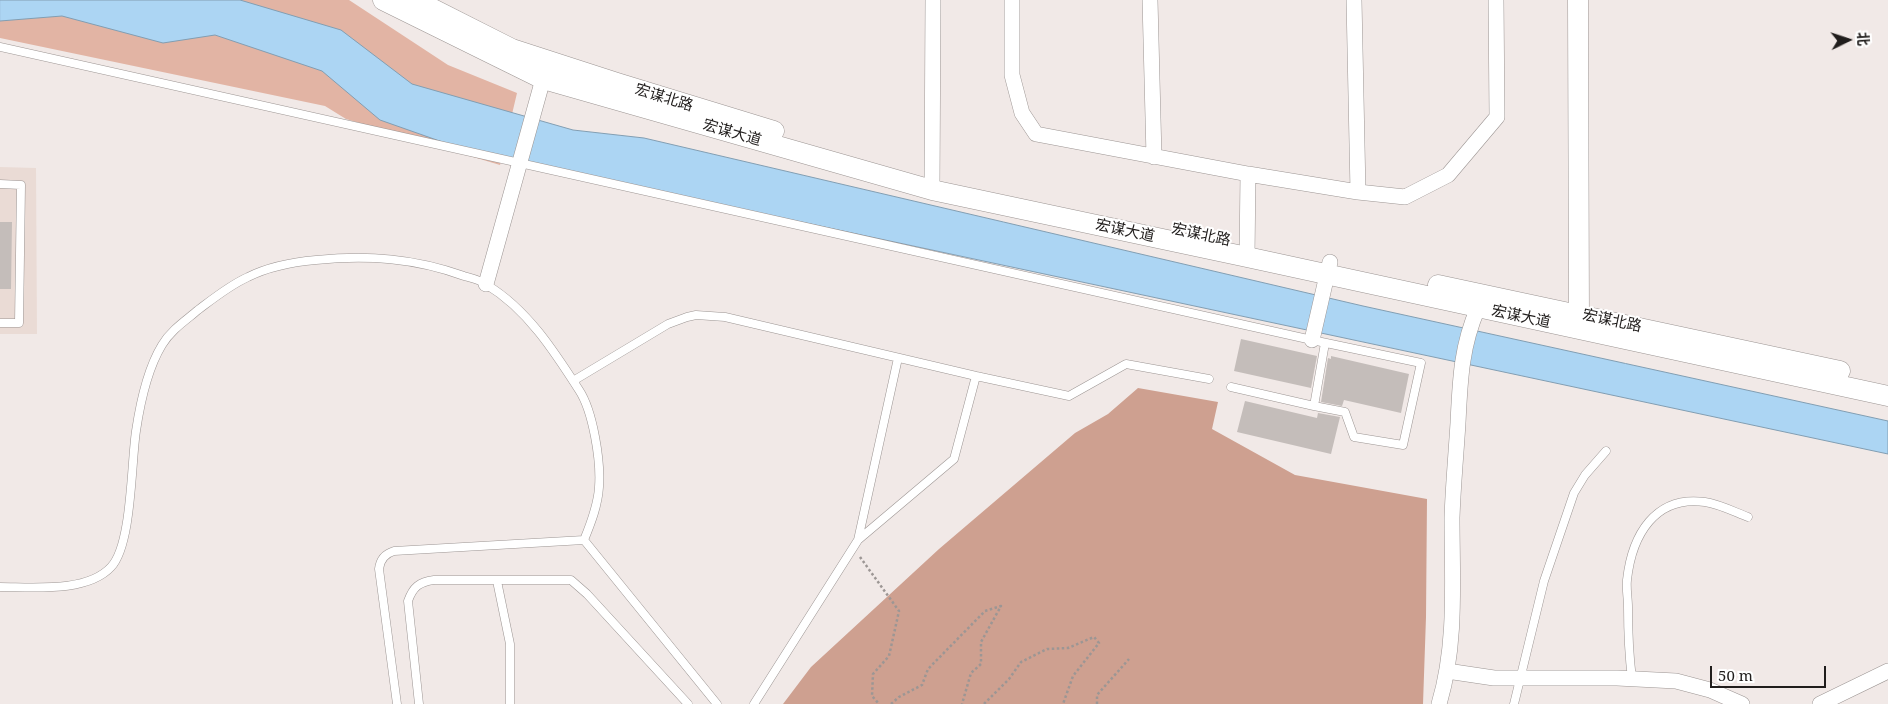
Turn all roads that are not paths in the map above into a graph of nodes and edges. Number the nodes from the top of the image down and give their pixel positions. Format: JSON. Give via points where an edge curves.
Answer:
{"nodes":[{"id":1,"x":383,"y":0,"type":"edge"},
{"id":2,"x":415,"y":0,"type":"edge"},
{"id":3,"x":933,"y":0,"type":"edge"},
{"id":4,"x":1012,"y":0,"type":"edge"},
{"id":5,"x":1150,"y":0,"type":"edge"},
{"id":6,"x":1354,"y":0,"type":"edge"},
{"id":7,"x":1496,"y":0,"type":"edge"},
{"id":8,"x":1578,"y":0,"type":"edge"},
{"id":9,"x":0,"y":47,"type":"edge"},
{"id":10,"x":543,"y":79,"type":"junction"},
{"id":11,"x":1154,"y":157,"type":"junction"},
{"id":12,"x":520,"y":163,"type":"junction"},
{"id":13,"x":1248,"y":174,"type":"junction"},
{"id":14,"x":932,"y":183,"type":"junction"},
{"id":15,"x":0,"y":184,"type":"edge"},
{"id":16,"x":1358,"y":192,"type":"junction"},
{"id":17,"x":1247,"y":251,"type":"junction"},
{"id":18,"x":1328,"y":268,"type":"junction"},
{"id":19,"x":486,"y":284,"type":"junction"},
{"id":20,"x":1478,"y":308,"type":"junction"},
{"id":21,"x":1579,"y":322,"type":"junction"},
{"id":22,"x":0,"y":323,"type":"edge"},
{"id":23,"x":1319,"y":341,"type":"junction"},
{"id":24,"x":898,"y":358,"type":"junction"},
{"id":25,"x":976,"y":376,"type":"junction"},
{"id":26,"x":1209,"y":379,"type":"dead end"},
{"id":27,"x":573,"y":381,"type":"junction"},
{"id":28,"x":1888,"y":382,"type":"edge"},
{"id":29,"x":1231,"y":387,"type":"dead end"},
{"id":30,"x":1888,"y":396,"type":"edge"},
{"id":31,"x":1314,"y":406,"type":"junction"},
{"id":32,"x":1606,"y":451,"type":"dead end"},
{"id":33,"x":1748,"y":517,"type":"dead end"},
{"id":34,"x":584,"y":540,"type":"junction"},
{"id":35,"x":856,"y":544,"type":"junction"},
{"id":36,"x":497,"y":581,"type":"junction"},
{"id":37,"x":0,"y":587,"type":"edge"},
{"id":38,"x":1447,"y":671,"type":"junction"},
{"id":39,"x":1888,"y":671,"type":"edge"},
{"id":40,"x":1519,"y":677,"type":"junction"},
{"id":41,"x":1632,"y":679,"type":"junction"},
{"id":42,"x":397,"y":704,"type":"edge"},
{"id":43,"x":419,"y":704,"type":"edge"},
{"id":44,"x":510,"y":704,"type":"edge"},
{"id":45,"x":688,"y":704,"type":"edge"},
{"id":46,"x":717,"y":704,"type":"edge"},
{"id":47,"x":754,"y":704,"type":"edge"},
{"id":48,"x":1439,"y":704,"type":"edge"},
{"id":49,"x":1514,"y":704,"type":"edge"},
{"id":50,"x":1742,"y":704,"type":"edge"},
{"id":51,"x":1820,"y":704,"type":"edge"}],
"edges":[{"from":1,"to":10,"type":"main road","name":"宏谋大道"},
{"from":2,"to":14,"type":"main road","name":"宏谋北路","via":[[512,48],[863,158]]},
{"from":3,"to":14,"type":"street"},
{"from":4,"to":11,"type":"street","via":[[1012,75],[1022,113],[1036,134]]},
{"from":5,"to":11,"type":"street"},
{"from":6,"to":16,"type":"street"},
{"from":7,"to":16,"type":"street","via":[[1497,117],[1448,176],[1405,197]]},
{"from":8,"to":21,"type":"main road"},
{"from":9,"to":12,"type":"lane"},
{"from":10,"to":12,"type":"street"},
{"from":10,"to":14,"type":"main road","name":"宏谋大道"},
{"from":11,"to":13,"type":"street"},
{"from":12,"to":19,"type":"street"},
{"from":12,"to":23,"type":"lane"},
{"from":13,"to":16,"type":"street"},
{"from":13,"to":17,"type":"street"},
{"from":14,"to":17,"type":"main road","name":"宏谋大道"},
{"from":15,"to":22,"type":"lane","via":[[21,185],[19,323]]},
{"from":17,"to":18,"type":"main road","name":"宏谋大道"},
{"from":18,"to":20,"type":"main road","name":"宏谋大道"},
{"from":18,"to":21,"type":"main road","name":"宏谋北路"},
{"from":18,"to":23,"type":"street"},
{"from":19,"to":27,"type":"lane","via":[[527,316]]},
{"from":19,"to":37,"type":"lane","via":[[441,268],[400,259],[350,256],[279,266],[249,276],[217,295],[175,328],[162,345],[150,373],[136,430],[122,549],[110,568],[97,578],[78,584]]},
{"from":20,"to":21,"type":"main road","name":"宏谋大道"},
{"from":20,"to":38,"type":"street","via":[[1470,326],[1461,366],[1452,516],[1453,602]]},
{"from":21,"to":28,"type":"main road","name":"宏谋北路"},
{"from":21,"to":30,"type":"main road","name":"宏谋大道"},
{"from":23,"to":31,"type":"lane"},
{"from":23,"to":31,"type":"lane","via":[[1421,363],[1403,445],[1354,437],[1345,412]]},
{"from":24,"to":25,"type":"lane"},
{"from":24,"to":27,"type":"lane","via":[[725,317],[696,315],[668,324]]},
{"from":24,"to":35,"type":"lane"},
{"from":25,"to":26,"type":"lane","via":[[1069,396],[1126,364]]},
{"from":25,"to":35,"type":"lane","via":[[954,459]]},
{"from":27,"to":34,"type":"lane","via":[[590,415],[599,487]]},
{"from":29,"to":31,"type":"lane"},
{"from":32,"to":40,"type":"lane","via":[[1574,493],[1544,581]]},
{"from":33,"to":41,"type":"lane","via":[[1707,502],[1691,501],[1676,502],[1653,516],[1635,546],[1627,580]]},
{"from":34,"to":42,"type":"lane","via":[[394,551],[384,556],[379,569]]},
{"from":34,"to":46,"type":"lane"},
{"from":35,"to":47,"type":"lane"},
{"from":36,"to":43,"type":"lane","via":[[424,581],[411,593],[408,601]]},
{"from":36,"to":44,"type":"lane","via":[[510,644]]},
{"from":36,"to":45,"type":"lane","via":[[571,580]]},
{"from":38,"to":40,"type":"street","via":[[1494,678]]},
{"from":38,"to":48,"type":"street"},
{"from":39,"to":51,"type":"street"},
{"from":40,"to":41,"type":"street"},
{"from":40,"to":49,"type":"lane"},
{"from":41,"to":50,"type":"street","via":[[1692,684]]}]}
